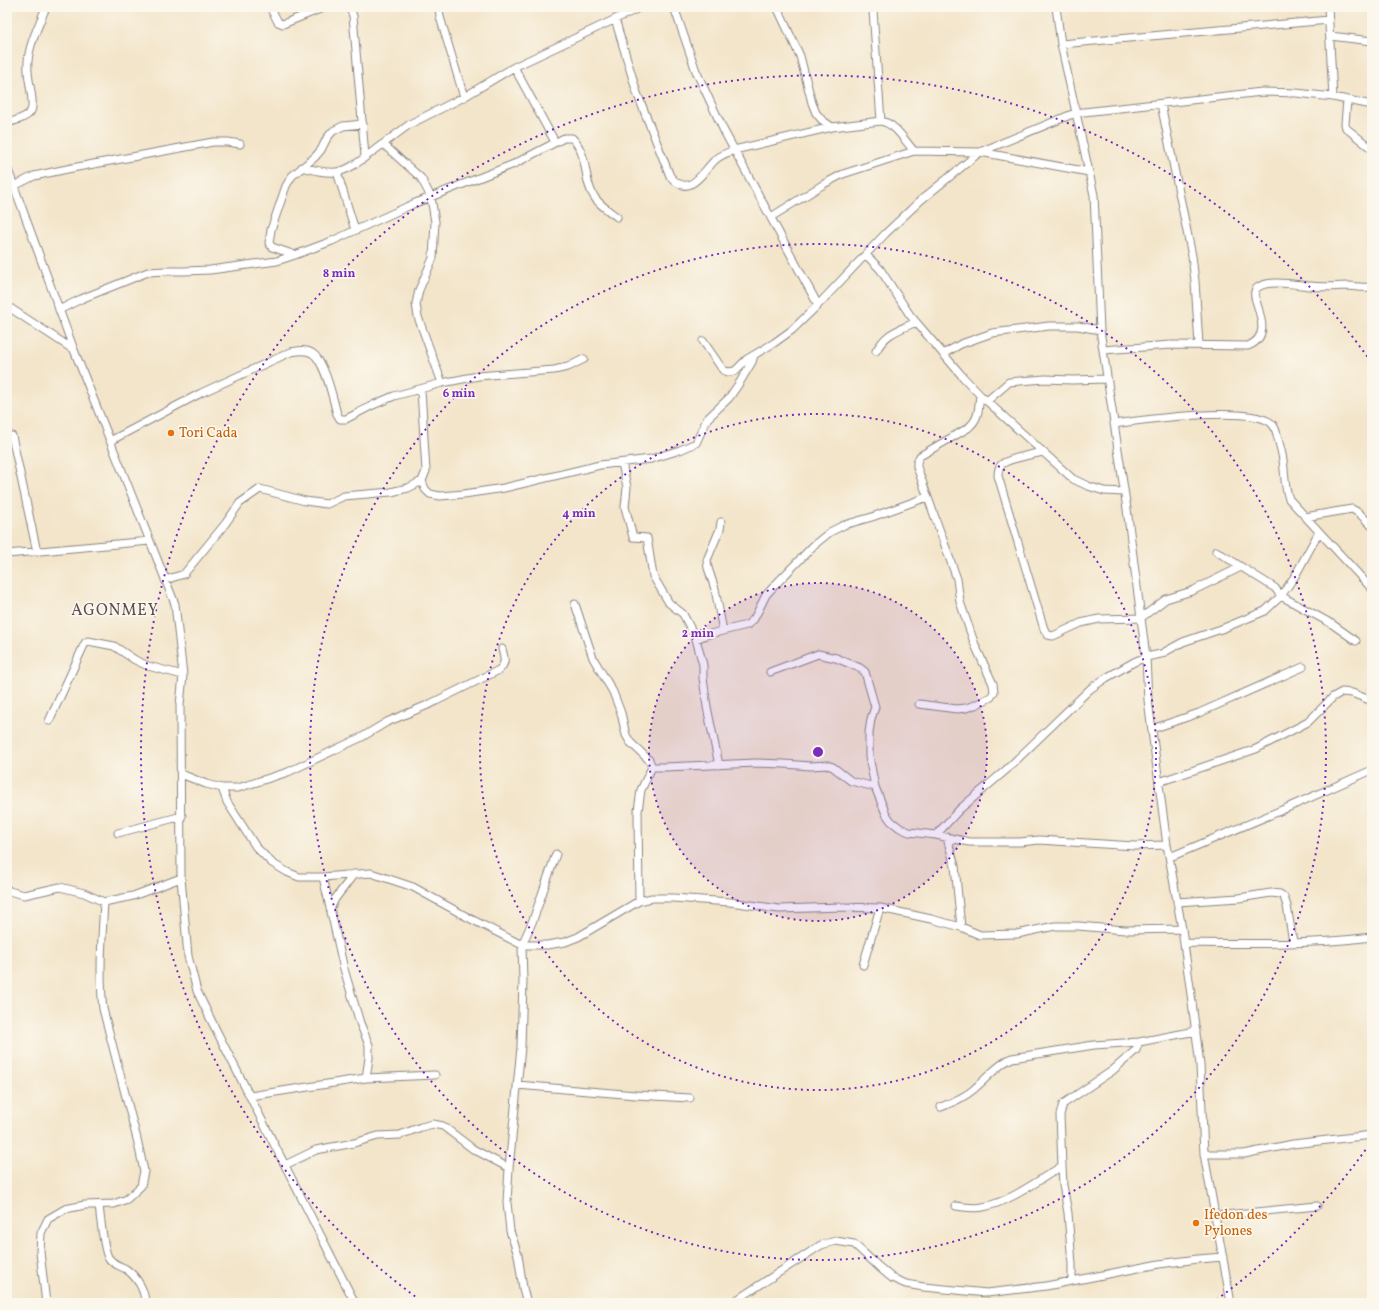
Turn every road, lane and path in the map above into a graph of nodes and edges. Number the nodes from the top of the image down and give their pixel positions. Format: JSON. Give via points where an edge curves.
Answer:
{"nodes":[{"id":1,"x":46,"y":7,"type":"edge"},
{"id":2,"x":270,"y":7,"type":"edge"},
{"id":3,"x":325,"y":7,"type":"edge"},
{"id":4,"x":350,"y":7,"type":"edge"},
{"id":5,"x":439,"y":7,"type":"edge"},
{"id":6,"x":641,"y":7,"type":"edge"},
{"id":7,"x":674,"y":7,"type":"edge"},
{"id":8,"x":777,"y":7,"type":"edge"},
{"id":9,"x":874,"y":7,"type":"edge"},
{"id":10,"x":1056,"y":7,"type":"edge"},
{"id":11,"x":1328,"y":7,"type":"edge"},
{"id":12,"x":615,"y":19,"type":"junction"},
{"id":13,"x":1329,"y":20,"type":"junction"},
{"id":14,"x":1330,"y":36,"type":"junction"},
{"id":15,"x":1372,"y":41,"type":"edge"},
{"id":16,"x":1061,"y":44,"type":"junction"},
{"id":17,"x":514,"y":67,"type":"junction"},
{"id":18,"x":464,"y":97,"type":"junction"},
{"id":19,"x":1333,"y":97,"type":"junction"},
{"id":20,"x":1347,"y":100,"type":"junction"},
{"id":21,"x":1162,"y":104,"type":"junction"},
{"id":22,"x":1372,"y":105,"type":"edge"},
{"id":23,"x":1075,"y":114,"type":"junction"},
{"id":24,"x":881,"y":122,"type":"junction"},
{"id":25,"x":7,"y":123,"type":"edge"},
{"id":26,"x":362,"y":124,"type":"junction"},
{"id":27,"x":832,"y":126,"type":"junction"},
{"id":28,"x":554,"y":142,"type":"junction"},
{"id":29,"x":240,"y":144,"type":"dead end"},
{"id":30,"x":383,"y":144,"type":"junction"},
{"id":31,"x":1372,"y":149,"type":"edge"},
{"id":32,"x":734,"y":150,"type":"junction"},
{"id":33,"x":914,"y":151,"type":"junction"},
{"id":34,"x":980,"y":152,"type":"junction"},
{"id":35,"x":365,"y":156,"type":"junction"},
{"id":36,"x":7,"y":167,"type":"edge"},
{"id":37,"x":302,"y":167,"type":"junction"},
{"id":38,"x":337,"y":172,"type":"junction"},
{"id":39,"x":1089,"y":172,"type":"junction"},
{"id":40,"x":14,"y":186,"type":"junction"},
{"id":41,"x":432,"y":197,"type":"junction"},
{"id":42,"x":617,"y":217,"type":"dead end"},
{"id":43,"x":771,"y":217,"type":"junction"},
{"id":44,"x":355,"y":230,"type":"junction"},
{"id":45,"x":295,"y":255,"type":"junction"},
{"id":46,"x":866,"y":255,"type":"junction"},
{"id":47,"x":1372,"y":286,"type":"edge"},
{"id":48,"x":818,"y":305,"type":"junction"},
{"id":49,"x":7,"y":306,"type":"edge"},
{"id":50,"x":59,"y":310,"type":"junction"},
{"id":51,"x":916,"y":322,"type":"junction"},
{"id":52,"x":1100,"y":330,"type":"junction"},
{"id":53,"x":703,"y":341,"type":"dead end"},
{"id":54,"x":1200,"y":344,"type":"junction"},
{"id":55,"x":74,"y":350,"type":"junction"},
{"id":56,"x":1103,"y":350,"type":"junction"},
{"id":57,"x":876,"y":351,"type":"dead end"},
{"id":58,"x":754,"y":354,"type":"junction"},
{"id":59,"x":943,"y":354,"type":"junction"},
{"id":60,"x":584,"y":359,"type":"dead end"},
{"id":61,"x":1107,"y":379,"type":"junction"},
{"id":62,"x":442,"y":383,"type":"junction"},
{"id":63,"x":421,"y":390,"type":"junction"},
{"id":64,"x":980,"y":395,"type":"junction"},
{"id":65,"x":987,"y":401,"type":"junction"},
{"id":66,"x":1114,"y":424,"type":"junction"},
{"id":67,"x":12,"y":436,"type":"dead end"},
{"id":68,"x":110,"y":441,"type":"junction"},
{"id":69,"x":1043,"y":452,"type":"junction"},
{"id":70,"x":622,"y":463,"type":"junction"},
{"id":71,"x":422,"y":481,"type":"junction"},
{"id":72,"x":1124,"y":492,"type":"junction"},
{"id":73,"x":926,"y":497,"type":"junction"},
{"id":74,"x":1305,"y":517,"type":"junction"},
{"id":75,"x":720,"y":522,"type":"dead end"},
{"id":76,"x":1372,"y":526,"type":"edge"},
{"id":77,"x":1319,"y":532,"type":"junction"},
{"id":78,"x":150,"y":541,"type":"junction"},
{"id":79,"x":1216,"y":550,"type":"dead end"},
{"id":80,"x":37,"y":552,"type":"junction"},
{"id":81,"x":7,"y":554,"type":"edge"},
{"id":82,"x":1241,"y":566,"type":"junction"},
{"id":83,"x":165,"y":580,"type":"junction"},
{"id":84,"x":1372,"y":589,"type":"edge"},
{"id":85,"x":1281,"y":596,"type":"junction"},
{"id":86,"x":575,"y":604,"type":"dead end"},
{"id":87,"x":1141,"y":618,"type":"junction"},
{"id":88,"x":723,"y":631,"type":"junction"},
{"id":89,"x":696,"y":639,"type":"junction"},
{"id":90,"x":1356,"y":641,"type":"dead end"},
{"id":91,"x":502,"y":649,"type":"dead end"},
{"id":92,"x":1146,"y":657,"type":"junction"},
{"id":93,"x":1303,"y":667,"type":"dead end"},
{"id":94,"x":770,"y":672,"type":"dead end"},
{"id":95,"x":183,"y":675,"type":"junction"},
{"id":96,"x":1372,"y":701,"type":"edge"},
{"id":97,"x":919,"y":704,"type":"dead end"},
{"id":98,"x":49,"y":721,"type":"dead end"},
{"id":99,"x":1152,"y":730,"type":"junction"},
{"id":100,"x":719,"y":765,"type":"junction"},
{"id":101,"x":652,"y":766,"type":"junction"},
{"id":102,"x":1372,"y":770,"type":"edge"},
{"id":103,"x":181,"y":774,"type":"junction"},
{"id":104,"x":1159,"y":782,"type":"junction"},
{"id":105,"x":875,"y":787,"type":"junction"},
{"id":106,"x":222,"y":788,"type":"junction"},
{"id":107,"x":182,"y":816,"type":"junction"},
{"id":108,"x":118,"y":833,"type":"dead end"},
{"id":109,"x":936,"y":835,"type":"junction"},
{"id":110,"x":947,"y":838,"type":"junction"},
{"id":111,"x":1167,"y":845,"type":"junction"},
{"id":112,"x":556,"y":854,"type":"dead end"},
{"id":113,"x":1170,"y":857,"type":"junction"},
{"id":114,"x":354,"y":874,"type":"junction"},
{"id":115,"x":323,"y":877,"type":"junction"},
{"id":116,"x":181,"y":878,"type":"junction"},
{"id":117,"x":7,"y":889,"type":"edge"},
{"id":118,"x":639,"y":901,"type":"junction"},
{"id":119,"x":104,"y":902,"type":"junction"},
{"id":120,"x":1177,"y":902,"type":"junction"},
{"id":121,"x":880,"y":908,"type":"junction"},
{"id":122,"x":330,"y":909,"type":"junction"},
{"id":123,"x":961,"y":927,"type":"junction"},
{"id":124,"x":1182,"y":928,"type":"junction"},
{"id":125,"x":1372,"y":937,"type":"edge"},
{"id":126,"x":1293,"y":942,"type":"junction"},
{"id":127,"x":1184,"y":943,"type":"junction"},
{"id":128,"x":522,"y":945,"type":"junction"},
{"id":129,"x":863,"y":965,"type":"dead end"},
{"id":130,"x":1196,"y":1032,"type":"junction"},
{"id":131,"x":1139,"y":1042,"type":"junction"},
{"id":132,"x":435,"y":1075,"type":"dead end"},
{"id":133,"x":366,"y":1078,"type":"junction"},
{"id":134,"x":517,"y":1085,"type":"junction"},
{"id":135,"x":250,"y":1096,"type":"junction"},
{"id":136,"x":690,"y":1098,"type":"dead end"},
{"id":137,"x":941,"y":1107,"type":"dead end"},
{"id":138,"x":1372,"y":1135,"type":"edge"},
{"id":139,"x":1204,"y":1154,"type":"junction"},
{"id":140,"x":285,"y":1165,"type":"junction"},
{"id":141,"x":1062,"y":1166,"type":"junction"},
{"id":142,"x":509,"y":1168,"type":"junction"},
{"id":143,"x":99,"y":1205,"type":"junction"},
{"id":144,"x":956,"y":1206,"type":"dead end"},
{"id":145,"x":1317,"y":1206,"type":"dead end"},
{"id":146,"x":1215,"y":1216,"type":"junction"},
{"id":147,"x":1223,"y":1257,"type":"junction"},
{"id":148,"x":1072,"y":1281,"type":"junction"},
{"id":149,"x":46,"y":1303,"type":"edge"},
{"id":150,"x":145,"y":1303,"type":"edge"},
{"id":151,"x":356,"y":1303,"type":"edge"},
{"id":152,"x":527,"y":1303,"type":"edge"},
{"id":153,"x":732,"y":1303,"type":"edge"},
{"id":154,"x":1230,"y":1303,"type":"edge"}],
"edges":[{"from":1,"to":25,"type":"street","via":[[30,47],[28,59],[32,111]]},
{"from":2,"to":3,"type":"street","via":[[278,22],[283,24]]},
{"from":4,"to":26,"type":"street"},
{"from":5,"to":18,"type":"street"},
{"from":6,"to":12,"type":"street"},
{"from":7,"to":32,"type":"street","via":[[696,71]]},
{"from":8,"to":27,"type":"street","via":[[800,56],[816,113]]},
{"from":9,"to":24,"type":"street"},
{"from":10,"to":16,"type":"street"},
{"from":11,"to":13,"type":"street"},
{"from":12,"to":17,"type":"street"},
{"from":12,"to":32,"type":"street","via":[[637,93],[674,182],[682,185],[692,184],[721,155]]},
{"from":13,"to":14,"type":"street"},
{"from":13,"to":16,"type":"street"},
{"from":14,"to":15,"type":"street"},
{"from":14,"to":19,"type":"street"},
{"from":16,"to":23,"type":"street"},
{"from":17,"to":18,"type":"street"},
{"from":17,"to":28,"type":"street"},
{"from":18,"to":30,"type":"street","via":[[410,124]]},
{"from":19,"to":20,"type":"street"},
{"from":19,"to":21,"type":"street","via":[[1262,92]]},
{"from":20,"to":22,"type":"street"},
{"from":20,"to":31,"type":"street","via":[[1346,128]]},
{"from":21,"to":23,"type":"street"},
{"from":21,"to":54,"type":"street","via":[[1196,281]]},
{"from":23,"to":34,"type":"street"},
{"from":23,"to":39,"type":"street"},
{"from":24,"to":27,"type":"street"},
{"from":24,"to":33,"type":"street","via":[[892,125]]},
{"from":26,"to":35,"type":"street"},
{"from":26,"to":37,"type":"street","via":[[343,126],[333,131],[315,158]]},
{"from":27,"to":32,"type":"street"},
{"from":28,"to":41,"type":"street","via":[[514,164]]},
{"from":28,"to":42,"type":"street","via":[[572,138],[578,144],[595,198]]},
{"from":29,"to":40,"type":"street","via":[[213,142],[72,168],[34,176]]},
{"from":30,"to":35,"type":"street"},
{"from":30,"to":41,"type":"street","via":[[421,178]]},
{"from":32,"to":43,"type":"street"},
{"from":33,"to":34,"type":"street"},
{"from":33,"to":43,"type":"street","via":[[843,174]]},
{"from":34,"to":39,"type":"street"},
{"from":34,"to":46,"type":"street","via":[[921,200]]},
{"from":35,"to":38,"type":"street","via":[[351,167]]},
{"from":36,"to":40,"type":"street"},
{"from":37,"to":38,"type":"street"},
{"from":37,"to":45,"type":"street","via":[[286,186],[269,239],[272,247]]},
{"from":38,"to":44,"type":"street"},
{"from":39,"to":52,"type":"street","via":[[1094,195]]},
{"from":40,"to":50,"type":"street"},
{"from":41,"to":44,"type":"street"},
{"from":41,"to":62,"type":"street","via":[[435,222],[433,258],[419,290],[416,304],[418,317]]},
{"from":43,"to":48,"type":"street"},
{"from":44,"to":45,"type":"street"},
{"from":45,"to":50,"type":"street","via":[[277,261],[210,270],[148,272],[81,298]]},
{"from":46,"to":48,"type":"street"},
{"from":46,"to":51,"type":"street","via":[[880,269]]},
{"from":47,"to":54,"type":"street","via":[[1261,285],[1254,293],[1262,330],[1255,343],[1248,346]]},
{"from":48,"to":58,"type":"street","via":[[792,330]]},
{"from":49,"to":55,"type":"street"},
{"from":50,"to":55,"type":"street"},
{"from":51,"to":57,"type":"street","via":[[890,333]]},
{"from":51,"to":59,"type":"street"},
{"from":52,"to":56,"type":"street"},
{"from":52,"to":59,"type":"street","via":[[1078,326],[1049,326],[992,333],[961,344]]},
{"from":53,"to":58,"type":"street","via":[[723,370],[728,372],[735,371]]},
{"from":54,"to":56,"type":"street"},
{"from":55,"to":68,"type":"street"},
{"from":56,"to":61,"type":"street"},
{"from":58,"to":70,"type":"street","via":[[729,398],[707,419],[696,443],[662,456]]},
{"from":59,"to":64,"type":"street"},
{"from":60,"to":62,"type":"street","via":[[568,367],[554,370],[478,376]]},
{"from":61,"to":65,"type":"street","via":[[1045,378],[1009,382]]},
{"from":61,"to":66,"type":"street"},
{"from":62,"to":63,"type":"street"},
{"from":63,"to":68,"type":"street","via":[[394,396],[346,419],[340,419],[322,364],[313,353],[302,350],[291,352],[201,393]]},
{"from":63,"to":71,"type":"street","via":[[426,471]]},
{"from":64,"to":65,"type":"street"},
{"from":64,"to":73,"type":"street","via":[[978,418],[974,424],[920,456],[916,462]]},
{"from":65,"to":69,"type":"street"},
{"from":66,"to":72,"type":"street"},
{"from":66,"to":74,"type":"street","via":[[1198,415],[1232,415],[1268,420],[1276,430],[1289,499]]},
{"from":67,"to":80,"type":"street"},
{"from":68,"to":78,"type":"street"},
{"from":69,"to":72,"type":"street","via":[[1073,479],[1104,491]]},
{"from":69,"to":87,"type":"street","via":[[1001,465],[998,476],[1044,629],[1048,635],[1053,636],[1081,623],[1099,619]]},
{"from":70,"to":71,"type":"street","via":[[600,464],[504,488],[464,494],[430,494]]},
{"from":70,"to":89,"type":"street","via":[[627,486],[625,507],[633,537],[647,538],[653,576],[669,603],[683,614]]},
{"from":71,"to":83,"type":"street","via":[[391,492],[344,496],[327,504],[260,489],[240,503],[184,574]]},
{"from":72,"to":87,"type":"street"},
{"from":73,"to":88,"type":"street","via":[[830,532],[766,595],[754,619],[747,625]]},
{"from":73,"to":97,"type":"street","via":[[957,579],[960,602],[974,645],[993,684],[994,692],[991,697],[966,708]]},
{"from":74,"to":76,"type":"street","via":[[1352,509]]},
{"from":74,"to":77,"type":"street"},
{"from":75,"to":88,"type":"street","via":[[720,529],[707,560]]},
{"from":77,"to":84,"type":"street"},
{"from":77,"to":85,"type":"street"},
{"from":78,"to":80,"type":"street"},
{"from":78,"to":83,"type":"street"},
{"from":79,"to":82,"type":"street"},
{"from":80,"to":81,"type":"street"},
{"from":82,"to":85,"type":"street","via":[[1274,588]]},
{"from":82,"to":87,"type":"street","via":[[1192,591],[1166,599]]},
{"from":83,"to":95,"type":"street","via":[[175,604]]},
{"from":85,"to":90,"type":"street","via":[[1332,624]]},
{"from":85,"to":92,"type":"street","via":[[1266,611],[1183,642],[1160,654]]},
{"from":86,"to":101,"type":"street","via":[[593,658],[613,692],[626,735]]},
{"from":87,"to":92,"type":"street"},
{"from":88,"to":89,"type":"street"},
{"from":89,"to":100,"type":"street","via":[[704,665],[707,707]]},
{"from":91,"to":106,"type":"street","via":[[505,660],[499,670],[288,772],[238,788]]},
{"from":92,"to":99,"type":"street"},
{"from":92,"to":109,"type":"street","via":[[1090,689],[1011,765],[960,809]]},
{"from":93,"to":99,"type":"street","via":[[1198,713]]},
{"from":94,"to":105,"type":"street","via":[[818,654],[836,658],[865,672],[875,707],[869,733],[869,756]]},
{"from":95,"to":98,"type":"street","via":[[148,666],[114,646],[88,641]]},
{"from":95,"to":103,"type":"street","via":[[180,705]]},
{"from":96,"to":104,"type":"street","via":[[1342,692],[1333,697],[1308,722],[1256,749]]},
{"from":99,"to":104,"type":"street"},
{"from":100,"to":101,"type":"street"},
{"from":100,"to":105,"type":"street","via":[[756,763],[826,766],[833,767],[851,781]]},
{"from":101,"to":118,"type":"street","via":[[641,790],[638,811]]},
{"from":102,"to":113,"type":"street"},
{"from":103,"to":106,"type":"street"},
{"from":103,"to":107,"type":"street"},
{"from":104,"to":111,"type":"street"},
{"from":105,"to":109,"type":"street","via":[[891,821],[909,832]]},
{"from":106,"to":115,"type":"street","via":[[227,802],[256,847],[272,864],[299,878]]},
{"from":107,"to":108,"type":"street"},
{"from":107,"to":116,"type":"street"},
{"from":109,"to":110,"type":"street"},
{"from":110,"to":111,"type":"street","via":[[970,842],[1039,840],[1135,846]]},
{"from":110,"to":123,"type":"street","via":[[954,866]]},
{"from":111,"to":113,"type":"street"},
{"from":112,"to":128,"type":"street"},
{"from":113,"to":120,"type":"street"},
{"from":114,"to":115,"type":"street"},
{"from":114,"to":122,"type":"street"},
{"from":114,"to":128,"type":"street","via":[[370,873],[414,887]]},
{"from":115,"to":122,"type":"street"},
{"from":116,"to":119,"type":"street","via":[[133,896]]},
{"from":116,"to":135,"type":"street","via":[[188,956],[197,991]]},
{"from":117,"to":119,"type":"street","via":[[24,894],[60,887],[84,893]]},
{"from":118,"to":121,"type":"street","via":[[673,898],[779,909]]},
{"from":118,"to":128,"type":"street","via":[[565,942]]},
{"from":119,"to":143,"type":"street","via":[[100,962],[103,1009],[144,1172],[142,1186],[127,1199],[114,1204]]},
{"from":120,"to":124,"type":"street"},
{"from":120,"to":126,"type":"street","via":[[1280,894],[1287,906]]},
{"from":121,"to":123,"type":"street"},
{"from":121,"to":129,"type":"street"},
{"from":122,"to":133,"type":"street","via":[[344,969],[369,1045]]},
{"from":123,"to":124,"type":"street","via":[[980,935],[1017,934],[1055,926],[1125,930]]},
{"from":124,"to":127,"type":"street"},
{"from":125,"to":126,"type":"street"},
{"from":126,"to":127,"type":"street"},
{"from":127,"to":130,"type":"street"},
{"from":128,"to":134,"type":"street","via":[[521,1047]]},
{"from":130,"to":131,"type":"street"},
{"from":130,"to":139,"type":"street"},
{"from":131,"to":137,"type":"street","via":[[1094,1045],[1012,1058],[973,1090]]},
{"from":131,"to":141,"type":"street","via":[[1136,1050],[1112,1071],[1062,1104]]},
{"from":132,"to":133,"type":"street"},
{"from":133,"to":135,"type":"street"},
{"from":134,"to":136,"type":"street"},
{"from":134,"to":142,"type":"street"},
{"from":135,"to":140,"type":"street"},
{"from":138,"to":139,"type":"street","via":[[1293,1144],[1244,1154]]},
{"from":139,"to":146,"type":"street"},
{"from":140,"to":142,"type":"street","via":[[316,1150],[378,1136],[400,1135],[433,1124],[443,1126],[473,1149]]},
{"from":140,"to":151,"type":"street"},
{"from":141,"to":144,"type":"street","via":[[1008,1199],[984,1207]]},
{"from":141,"to":148,"type":"street"},
{"from":142,"to":152,"type":"street","via":[[507,1202],[510,1230],[518,1255]]},
{"from":143,"to":149,"type":"street","via":[[65,1209],[48,1219],[41,1233],[40,1252]]},
{"from":143,"to":150,"type":"street","via":[[107,1255],[114,1264],[125,1268],[134,1276],[140,1284]]},
{"from":145,"to":146,"type":"street"},
{"from":146,"to":147,"type":"street"},
{"from":147,"to":148,"type":"street","via":[[1159,1264]]},
{"from":147,"to":154,"type":"street"},
{"from":148,"to":153,"type":"street","via":[[987,1293],[906,1284],[892,1278],[854,1244],[836,1241],[821,1245]]}]}
